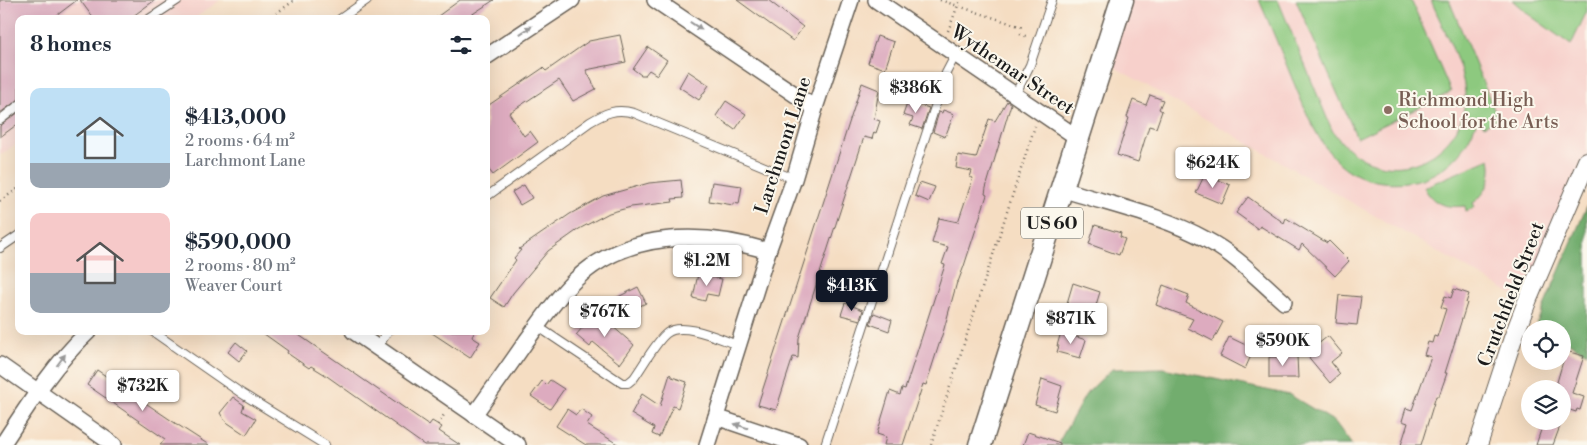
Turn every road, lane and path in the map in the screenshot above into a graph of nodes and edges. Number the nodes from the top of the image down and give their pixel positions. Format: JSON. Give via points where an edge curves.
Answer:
{"nodes":[{"id":1,"x":178,"y":0,"type":"edge"},
{"id":2,"x":294,"y":0,"type":"edge"},
{"id":3,"x":367,"y":0,"type":"edge"},
{"id":4,"x":572,"y":0,"type":"edge"},
{"id":5,"x":655,"y":0,"type":"edge"},
{"id":6,"x":851,"y":0,"type":"edge"},
{"id":7,"x":876,"y":0,"type":"edge"},
{"id":8,"x":940,"y":0,"type":"edge"},
{"id":9,"x":960,"y":0,"type":"edge"},
{"id":10,"x":1052,"y":0,"type":"edge"},
{"id":11,"x":1122,"y":0,"type":"edge"},
{"id":12,"x":958,"y":7,"type":"junction"},
{"id":13,"x":155,"y":15,"type":"edge"},
{"id":14,"x":273,"y":15,"type":"edge"},
{"id":15,"x":346,"y":15,"type":"edge"},
{"id":16,"x":1022,"y":27,"type":"dead end"},
{"id":17,"x":947,"y":34,"type":"dead end"},
{"id":18,"x":490,"y":54,"type":"edge"},
{"id":19,"x":956,"y":54,"type":"junction"},
{"id":20,"x":1015,"y":95,"type":"junction"},
{"id":21,"x":815,"y":108,"type":"junction"},
{"id":22,"x":15,"y":109,"type":"edge"},
{"id":23,"x":0,"y":120,"type":"edge"},
{"id":24,"x":1034,"y":128,"type":"dead end"},
{"id":25,"x":1078,"y":138,"type":"junction"},
{"id":26,"x":1587,"y":161,"type":"edge"},
{"id":27,"x":794,"y":179,"type":"junction"},
{"id":28,"x":1062,"y":189,"type":"junction"},
{"id":29,"x":15,"y":191,"type":"edge"},
{"id":30,"x":490,"y":194,"type":"edge"},
{"id":31,"x":0,"y":201,"type":"edge"},
{"id":32,"x":15,"y":238,"type":"edge"},
{"id":33,"x":0,"y":248,"type":"edge"},
{"id":34,"x":768,"y":252,"type":"junction"},
{"id":35,"x":1284,"y":302,"type":"dead end"},
{"id":36,"x":537,"y":326,"type":"junction"},
{"id":37,"x":85,"y":335,"type":"edge"},
{"id":38,"x":158,"y":335,"type":"edge"},
{"id":39,"x":358,"y":335,"type":"edge"},
{"id":40,"x":385,"y":335,"type":"edge"},
{"id":41,"x":738,"y":345,"type":"junction"},
{"id":42,"x":377,"y":348,"type":"junction"},
{"id":43,"x":0,"y":365,"type":"edge"},
{"id":44,"x":37,"y":392,"type":"junction"},
{"id":45,"x":445,"y":414,"type":"dead end"},
{"id":46,"x":474,"y":415,"type":"junction"},
{"id":47,"x":716,"y":417,"type":"junction"},
{"id":48,"x":438,"y":424,"type":"dead end"},
{"id":49,"x":2,"y":445,"type":"edge"},
{"id":50,"x":114,"y":445,"type":"edge"},
{"id":51,"x":325,"y":445,"type":"edge"},
{"id":52,"x":518,"y":445,"type":"edge"},
{"id":53,"x":707,"y":445,"type":"edge"},
{"id":54,"x":799,"y":445,"type":"edge"},
{"id":55,"x":826,"y":445,"type":"edge"},
{"id":56,"x":931,"y":445,"type":"edge"},
{"id":57,"x":980,"y":445,"type":"edge"},
{"id":58,"x":1478,"y":445,"type":"edge"}],
"edges":[{"from":1,"to":13,"type":"lane"},
{"from":2,"to":14,"type":"path"},
{"from":3,"to":15,"type":"lane"},
{"from":18,"to":4,"type":"street","one_way":true},
{"from":5,"to":21,"type":"street","one_way":true},
{"from":6,"to":21,"type":"street","name":"Larchmont Lane"},
{"from":7,"to":19,"type":"street","name":"Wythemar Street"},
{"from":8,"to":12,"type":"path"},
{"from":9,"to":12,"type":"path"},
{"from":10,"to":20,"type":"lane","via":[[1030,65]]},
{"from":11,"to":25,"type":"main road","number":"US 60"},
{"from":12,"to":16,"type":"path"},
{"from":12,"to":17,"type":"path"},
{"from":19,"to":20,"type":"street","name":"Wythemar Street"},
{"from":19,"to":55,"type":"lane","via":[[946,73]]},
{"from":20,"to":25,"type":"street","name":"Wythemar Street"},
{"from":21,"to":27,"type":"street","name":"Larchmont Lane"},
{"from":22,"to":23,"type":"lane"},
{"from":24,"to":56,"type":"path"},
{"from":25,"to":28,"type":"main road","number":"US 60"},
{"from":26,"to":58,"type":"street","name":"Crutchfield Street","via":[[1522,314]]},
{"from":27,"to":30,"type":"lane","via":[[634,113],[616,110],[590,122]]},
{"from":27,"to":34,"type":"street","name":"Larchmont Lane"},
{"from":28,"to":35,"type":"street","via":[[1181,227],[1208,240]]},
{"from":28,"to":57,"type":"main road","number":"US 60"},
{"from":29,"to":31,"type":"path"},
{"from":32,"to":33,"type":"lane"},
{"from":34,"to":36,"type":"street","via":[[748,245],[696,237],[637,244],[613,254],[575,280]]},
{"from":34,"to":41,"type":"street","name":"Larchmont Lane"},
{"from":36,"to":41,"type":"lane","via":[[622,383],[634,378],[663,337],[675,329],[684,328]]},
{"from":36,"to":46,"type":"street"},
{"from":44,"to":37,"type":"street","one_way":true,"via":[[70,348]]},
{"from":38,"to":51,"type":"lane","via":[[241,393]]},
{"from":39,"to":42,"type":"street"},
{"from":40,"to":42,"type":"lane"},
{"from":41,"to":47,"type":"street","name":"Larchmont Lane"},
{"from":42,"to":46,"type":"street"},
{"from":43,"to":44,"type":"street"},
{"from":44,"to":49,"type":"street"},
{"from":44,"to":50,"type":"street"},
{"from":45,"to":48,"type":"path"},
{"from":46,"to":52,"type":"street"},
{"from":47,"to":53,"type":"street","name":"Larchmont Lane"},
{"from":54,"to":47,"type":"street","one_way":true}]}
